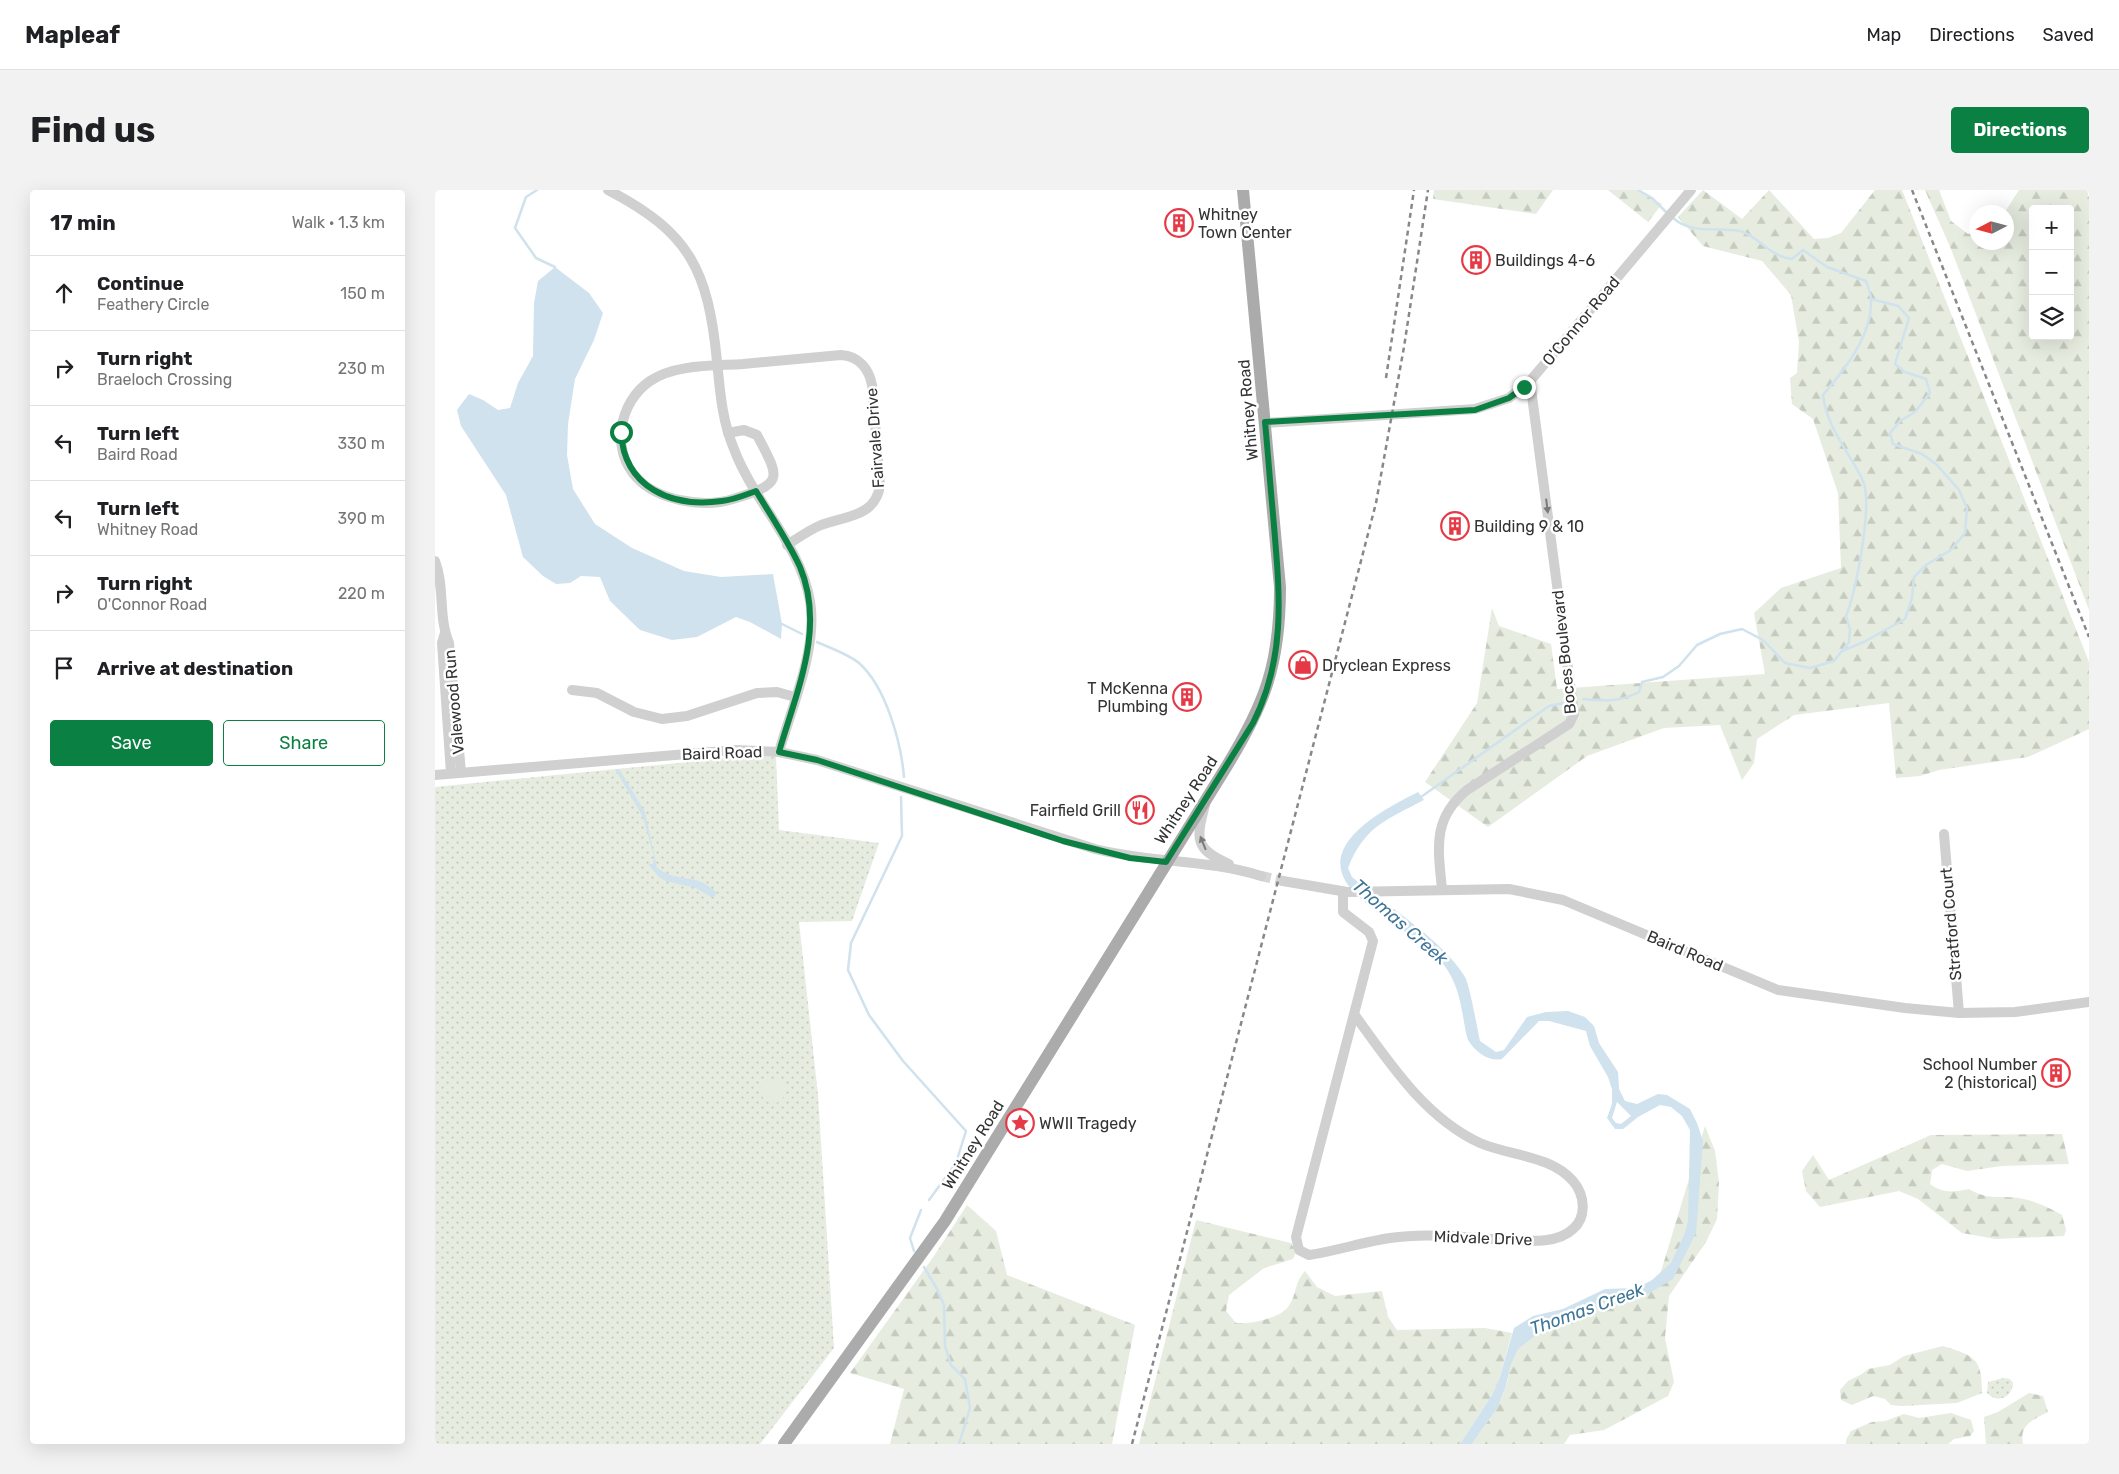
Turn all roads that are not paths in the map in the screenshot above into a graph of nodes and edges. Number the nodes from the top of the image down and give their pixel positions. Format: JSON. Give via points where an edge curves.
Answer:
{"nodes":[{"id":1,"x":608,"y":190,"type":"edge"},
{"id":2,"x":1243,"y":190,"type":"edge"},
{"id":3,"x":1691,"y":190,"type":"edge"},
{"id":4,"x":717,"y":366,"type":"junction"},
{"id":5,"x":1530,"y":381,"type":"junction"},
{"id":6,"x":1265,"y":422,"type":"junction"},
{"id":7,"x":728,"y":433,"type":"junction"},
{"id":8,"x":756,"y":491,"type":"junction"},
{"id":9,"x":787,"y":545,"type":"junction"},
{"id":10,"x":435,"y":561,"type":"edge"},
{"id":11,"x":572,"y":690,"type":"dead end"},
{"id":12,"x":795,"y":696,"type":"junction"},
{"id":13,"x":779,"y":752,"type":"junction"},
{"id":14,"x":456,"y":773,"type":"junction"},
{"id":15,"x":435,"y":774,"type":"edge"},
{"id":16,"x":1207,"y":798,"type":"junction"},
{"id":17,"x":1944,"y":834,"type":"dead end"},
{"id":18,"x":1166,"y":862,"type":"junction"},
{"id":19,"x":1239,"y":868,"type":"junction"},
{"id":20,"x":1261,"y":876,"type":"tunnel mouth"},
{"id":21,"x":1283,"y":880,"type":"tunnel mouth"},
{"id":22,"x":1442,"y":889,"type":"junction"},
{"id":23,"x":1345,"y":892,"type":"junction"},
{"id":24,"x":2089,"y":1002,"type":"edge"},
{"id":25,"x":1959,"y":1013,"type":"junction"},
{"id":26,"x":1354,"y":1014,"type":"junction"},
{"id":27,"x":784,"y":1444,"type":"edge"}],
"edges":[{"from":1,"to":4,"type":"street","via":[[658,219],[683,246],[709,299]]},
{"from":2,"to":6,"type":"main road","name":"Whitney Road"},
{"from":3,"to":5,"type":"street","name":"O'Connor Road"},
{"from":4,"to":7,"type":"street"},
{"from":4,"to":8,"type":"street","name":"Fairvale Drive","via":[[671,372],[650,381],[640,390],[623,421],[624,455],[637,478],[669,497],[713,502],[731,500]]},
{"from":4,"to":9,"type":"street","name":"Fairvale Drive","via":[[841,355],[856,359],[868,372],[881,485],[878,496],[864,512],[821,525]]},
{"from":5,"to":6,"type":"street","name":"O'Connor Road","via":[[1509,398],[1475,410]]},
{"from":5,"to":22,"type":"street","name":"Boces Boulevard","one_way":true,"via":[[1573,720],[1467,790],[1453,804],[1443,820],[1438,842]]},
{"from":6,"to":16,"type":"main road","name":"Whitney Road","via":[[1279,588],[1277,649],[1260,708]]},
{"from":7,"to":8,"type":"street"},
{"from":7,"to":8,"type":"street","name":"Fairvale Drive","via":[[754,432],[775,469],[772,483]]},
{"from":8,"to":9,"type":"street"},
{"from":9,"to":12,"type":"street","via":[[804,579],[811,615],[806,661]]},
{"from":10,"to":14,"type":"street","name":"Valewood Run","via":[[449,642]]},
{"from":11,"to":12,"type":"street","via":[[597,693],[633,712],[662,718],[687,716],[757,693]]},
{"from":12,"to":13,"type":"street"},
{"from":13,"to":14,"type":"street","name":"Baird Road","via":[[722,751]]},
{"from":13,"to":18,"type":"street","name":"Baird Road","via":[[817,760],[1063,841],[1130,858]]},
{"from":14,"to":15,"type":"street","name":"Baird Road"},
{"from":16,"to":18,"type":"main road","name":"Whitney Road"},
{"from":19,"to":16,"type":"street","one_way":true,"via":[[1209,856],[1201,844],[1199,830]]},
{"from":17,"to":25,"type":"street","name":"Stratford Court"},
{"from":18,"to":19,"type":"street","name":"Baird Road"},
{"from":18,"to":27,"type":"main road","name":"Whitney Road","via":[[945,1221]]},
{"from":19,"to":20,"type":"street","name":"Baird Road"},
{"from":21,"to":23,"type":"street","name":"Baird Road"},
{"from":22,"to":23,"type":"street","name":"Baird Road"},
{"from":22,"to":25,"type":"street","name":"Baird Road","via":[[1509,889],[1563,900],[1778,990]]},
{"from":23,"to":26,"type":"street","name":"Midvale Drive","via":[[1343,912],[1369,932],[1373,942]]},
{"from":24,"to":25,"type":"street","name":"Baird Road","via":[[2015,1012]]},
{"from":26,"to":26,"type":"street","name":"Midvale Drive","via":[[1296,1237],[1299,1250],[1309,1255],[1413,1236],[1536,1241],[1558,1238],[1576,1227],[1583,1207],[1581,1193],[1573,1182],[1561,1171],[1538,1160],[1481,1143],[1439,1116],[1409,1089]]}]}
